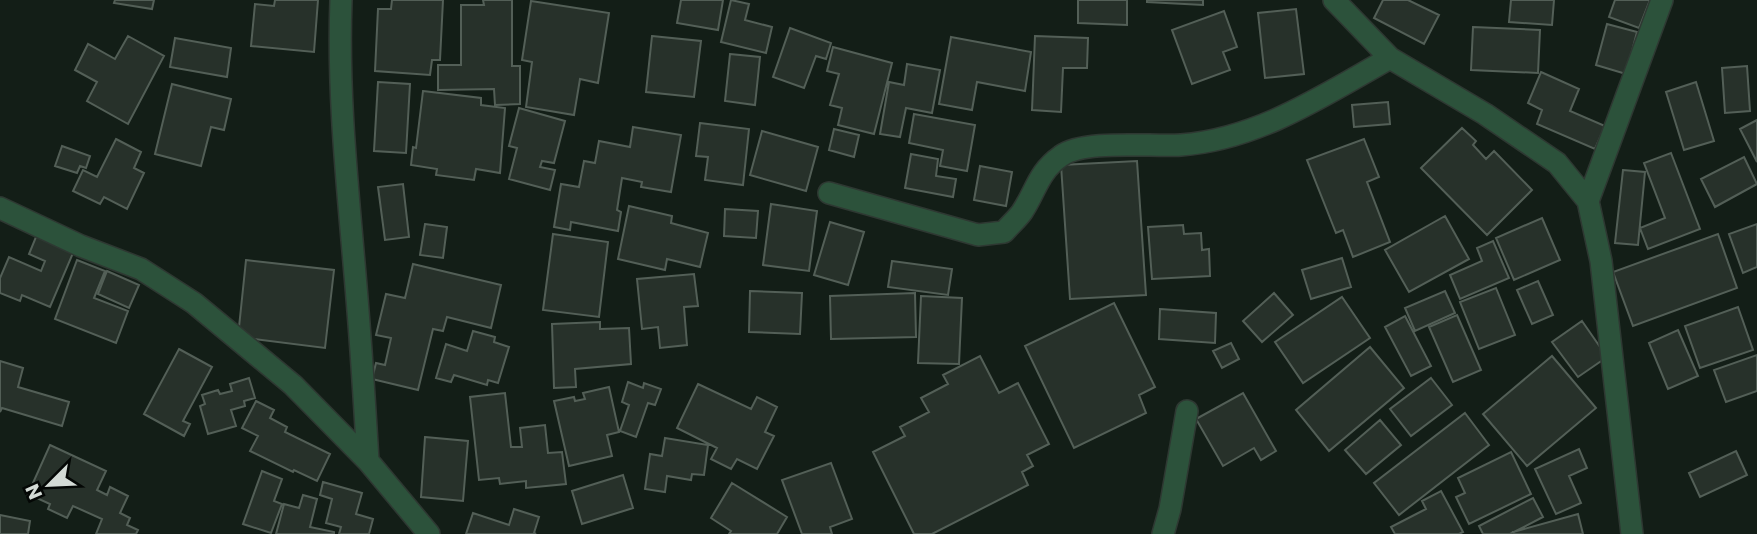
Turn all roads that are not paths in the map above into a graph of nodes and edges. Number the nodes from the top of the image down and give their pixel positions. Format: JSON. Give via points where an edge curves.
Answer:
{"nodes":[{"id":1,"x":341,"y":0,"type":"edge"},
{"id":2,"x":1334,"y":0,"type":"edge"},
{"id":3,"x":1662,"y":0,"type":"edge"},
{"id":4,"x":1390,"y":58,"type":"junction"},
{"id":5,"x":829,"y":193,"type":"dead end"},
{"id":6,"x":1588,"y":201,"type":"junction"},
{"id":7,"x":0,"y":208,"type":"edge"},
{"id":8,"x":1187,"y":411,"type":"dead end"},
{"id":9,"x":368,"y":461,"type":"junction"},
{"id":10,"x":429,"y":534,"type":"edge"},
{"id":11,"x":1163,"y":534,"type":"edge"},
{"id":12,"x":1632,"y":534,"type":"edge"}],
"edges":[{"from":1,"to":9,"type":"street","via":[[345,181]]},
{"from":2,"to":4,"type":"street"},
{"from":3,"to":6,"type":"street"},
{"from":4,"to":5,"type":"street","via":[[1245,134],[1183,145],[1089,146],[1063,154],[1042,173],[1022,212],[1004,232],[978,235]]},
{"from":4,"to":6,"type":"street","via":[[1557,163]]},
{"from":6,"to":12,"type":"street","via":[[1601,261]]},
{"from":7,"to":9,"type":"street","via":[[141,269],[194,303],[293,385]]},
{"from":8,"to":11,"type":"street"},
{"from":9,"to":10,"type":"street"}]}
